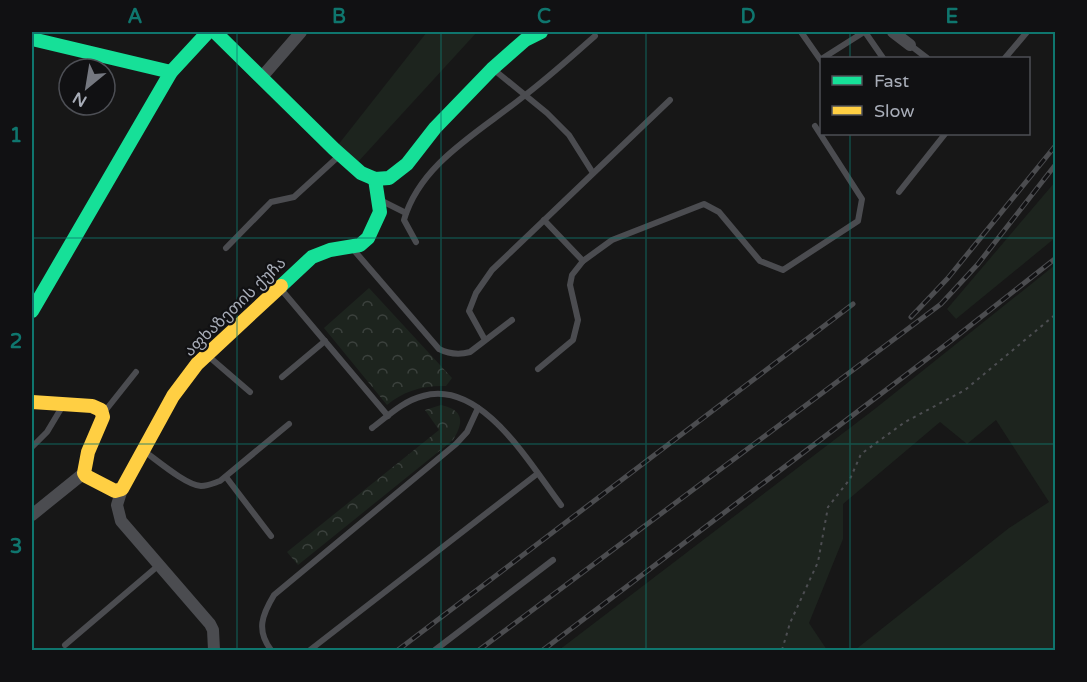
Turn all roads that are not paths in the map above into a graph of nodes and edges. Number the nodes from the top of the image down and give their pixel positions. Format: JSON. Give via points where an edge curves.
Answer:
{"nodes":[{"id":1,"x":208,"y":32,"type":"edge"},
{"id":2,"x":215,"y":32,"type":"edge"},
{"id":3,"x":301,"y":32,"type":"edge"},
{"id":4,"x":541,"y":32,"type":"edge"},
{"id":5,"x":801,"y":32,"type":"edge"},
{"id":6,"x":864,"y":32,"type":"edge"},
{"id":7,"x":893,"y":32,"type":"edge"},
{"id":8,"x":1027,"y":32,"type":"edge"},
{"id":9,"x":595,"y":36,"type":"dead end"},
{"id":10,"x":32,"y":39,"type":"edge"},
{"id":11,"x":910,"y":45,"type":"joint"},
{"id":12,"x":820,"y":57,"type":"edge"},
{"id":13,"x":826,"y":57,"type":"edge"},
{"id":14,"x":882,"y":57,"type":"edge"},
{"id":15,"x":926,"y":57,"type":"edge"},
{"id":16,"x":1006,"y":57,"type":"edge"},
{"id":17,"x":492,"y":69,"type":"junction"},
{"id":18,"x":171,"y":72,"type":"junction"},
{"id":19,"x":261,"y":78,"type":"junction"},
{"id":20,"x":525,"y":96,"type":"junction"},
{"id":21,"x":670,"y":100,"type":"dead end"},
{"id":22,"x":815,"y":126,"type":"dead end"},
{"id":23,"x":820,"y":134,"type":"edge"},
{"id":24,"x":821,"y":135,"type":"edge"},
{"id":25,"x":944,"y":135,"type":"edge"},
{"id":26,"x":340,"y":154,"type":"junction"},
{"id":27,"x":594,"y":173,"type":"junction"},
{"id":28,"x":375,"y":179,"type":"junction"},
{"id":29,"x":899,"y":192,"type":"dead end"},
{"id":30,"x":380,"y":200,"type":"junction"},
{"id":31,"x":406,"y":213,"type":"junction"},
{"id":32,"x":544,"y":220,"type":"junction"},
{"id":33,"x":417,"y":242,"type":"dead end"},
{"id":34,"x":226,"y":248,"type":"dead end"},
{"id":35,"x":351,"y":248,"type":"junction"},
{"id":36,"x":583,"y":261,"type":"junction"},
{"id":37,"x":279,"y":286,"type":"junction"},
{"id":38,"x":32,"y":311,"type":"edge"},
{"id":39,"x":512,"y":320,"type":"dead end"},
{"id":40,"x":485,"y":340,"type":"junction"},
{"id":41,"x":325,"y":341,"type":"junction"},
{"id":42,"x":207,"y":355,"type":"junction"},
{"id":43,"x":538,"y":369,"type":"dead end"},
{"id":44,"x":136,"y":372,"type":"dead end"},
{"id":45,"x":282,"y":377,"type":"dead end"},
{"id":46,"x":250,"y":392,"type":"dead end"},
{"id":47,"x":32,"y":402,"type":"edge"},
{"id":48,"x":64,"y":404,"type":"junction"},
{"id":49,"x":478,"y":408,"type":"junction"},
{"id":50,"x":102,"y":414,"type":"junction"},
{"id":51,"x":388,"y":416,"type":"junction"},
{"id":52,"x":289,"y":424,"type":"dead end"},
{"id":53,"x":372,"y":428,"type":"dead end"},
{"id":54,"x":32,"y":447,"type":"edge"},
{"id":55,"x":144,"y":451,"type":"junction"},
{"id":56,"x":84,"y":473,"type":"junction"},
{"id":57,"x":537,"y":474,"type":"junction"},
{"id":58,"x":225,"y":477,"type":"junction"},
{"id":59,"x":122,"y":489,"type":"junction"},
{"id":60,"x":561,"y":505,"type":"dead end"},
{"id":61,"x":32,"y":515,"type":"edge"},
{"id":62,"x":271,"y":536,"type":"dead end"},
{"id":63,"x":553,"y":560,"type":"dead end"},
{"id":64,"x":159,"y":565,"type":"junction"},
{"id":65,"x":65,"y":645,"type":"dead end"},
{"id":66,"x":214,"y":651,"type":"edge"},
{"id":67,"x":271,"y":651,"type":"edge"},
{"id":68,"x":310,"y":651,"type":"edge"},
{"id":69,"x":435,"y":651,"type":"edge"}],
"edges":[{"from":1,"to":18,"type":"street"},
{"from":2,"to":19,"type":"street"},
{"from":3,"to":19,"type":"street"},
{"from":4,"to":17,"type":"street","via":[[525,40]]},
{"from":5,"to":12,"type":"lane"},
{"from":6,"to":13,"type":"lane"},
{"from":6,"to":14,"type":"lane"},
{"from":7,"to":11,"type":"street"},
{"from":8,"to":16,"type":"lane"},
{"from":9,"to":20,"type":"lane"},
{"from":10,"to":18,"type":"street"},
{"from":11,"to":15,"type":"lane"},
{"from":17,"to":20,"type":"lane"},
{"from":17,"to":28,"type":"street","via":[[435,128],[407,164],[389,178]]},
{"from":18,"to":38,"type":"street"},
{"from":19,"to":26,"type":"street"},
{"from":20,"to":27,"type":"lane","via":[[569,135]]},
{"from":20,"to":31,"type":"lane","via":[[448,154],[419,188]]},
{"from":21,"to":27,"type":"lane"},
{"from":22,"to":23,"type":"lane"},
{"from":24,"to":36,"type":"lane","via":[[862,199],[858,220],[783,270],[760,261],[719,212],[704,204],[612,240]]},
{"from":25,"to":29,"type":"lane"},
{"from":26,"to":28,"type":"street","via":[[361,173]]},
{"from":26,"to":34,"type":"lane","via":[[294,197],[271,202]]},
{"from":27,"to":32,"type":"lane"},
{"from":28,"to":30,"type":"street"},
{"from":30,"to":31,"type":"lane"},
{"from":30,"to":35,"type":"street","via":[[380,212],[368,238]]},
{"from":31,"to":33,"type":"lane","via":[[404,220]]},
{"from":32,"to":36,"type":"lane"},
{"from":32,"to":40,"type":"lane","via":[[492,270],[476,293],[469,311]]},
{"from":35,"to":37,"type":"street","name":"აფხაზეთის ქუჩა","via":[[312,257]]},
{"from":35,"to":40,"type":"lane","via":[[439,350],[462,354]]},
{"from":36,"to":43,"type":"lane","via":[[572,275],[570,285],[578,320],[573,340]]},
{"from":37,"to":41,"type":"lane"},
{"from":37,"to":42,"type":"street","name":"აფხაზეთის ქუჩა"},
{"from":39,"to":40,"type":"lane"},
{"from":41,"to":45,"type":"lane"},
{"from":41,"to":51,"type":"lane"},
{"from":42,"to":46,"type":"lane"},
{"from":42,"to":55,"type":"street","name":"აფხაზეთის ქუჩა","via":[[173,396]]},
{"from":44,"to":50,"type":"lane"},
{"from":47,"to":48,"type":"street"},
{"from":48,"to":50,"type":"street","via":[[92,406],[102,410]]},
{"from":48,"to":54,"type":"lane","via":[[47,432]]},
{"from":49,"to":51,"type":"lane","via":[[456,396],[424,395]]},
{"from":49,"to":57,"type":"lane","via":[[507,432]]},
{"from":49,"to":67,"type":"lane","via":[[467,432],[456,444],[274,595],[261,620],[265,643]]},
{"from":50,"to":56,"type":"street","via":[[87,452]]},
{"from":51,"to":53,"type":"lane"},
{"from":52,"to":58,"type":"lane"},
{"from":55,"to":58,"type":"lane","via":[[199,486]]},
{"from":55,"to":59,"type":"street","name":"აფხაზეთის ქუჩა"},
{"from":56,"to":59,"type":"street","via":[[115,491]]},
{"from":56,"to":61,"type":"street"},
{"from":57,"to":60,"type":"lane"},
{"from":57,"to":68,"type":"lane"},
{"from":58,"to":62,"type":"lane"},
{"from":59,"to":64,"type":"street","via":[[117,505],[121,520]]},
{"from":63,"to":69,"type":"lane"},
{"from":64,"to":65,"type":"lane"},
{"from":64,"to":66,"type":"street","via":[[210,624]]}]}
